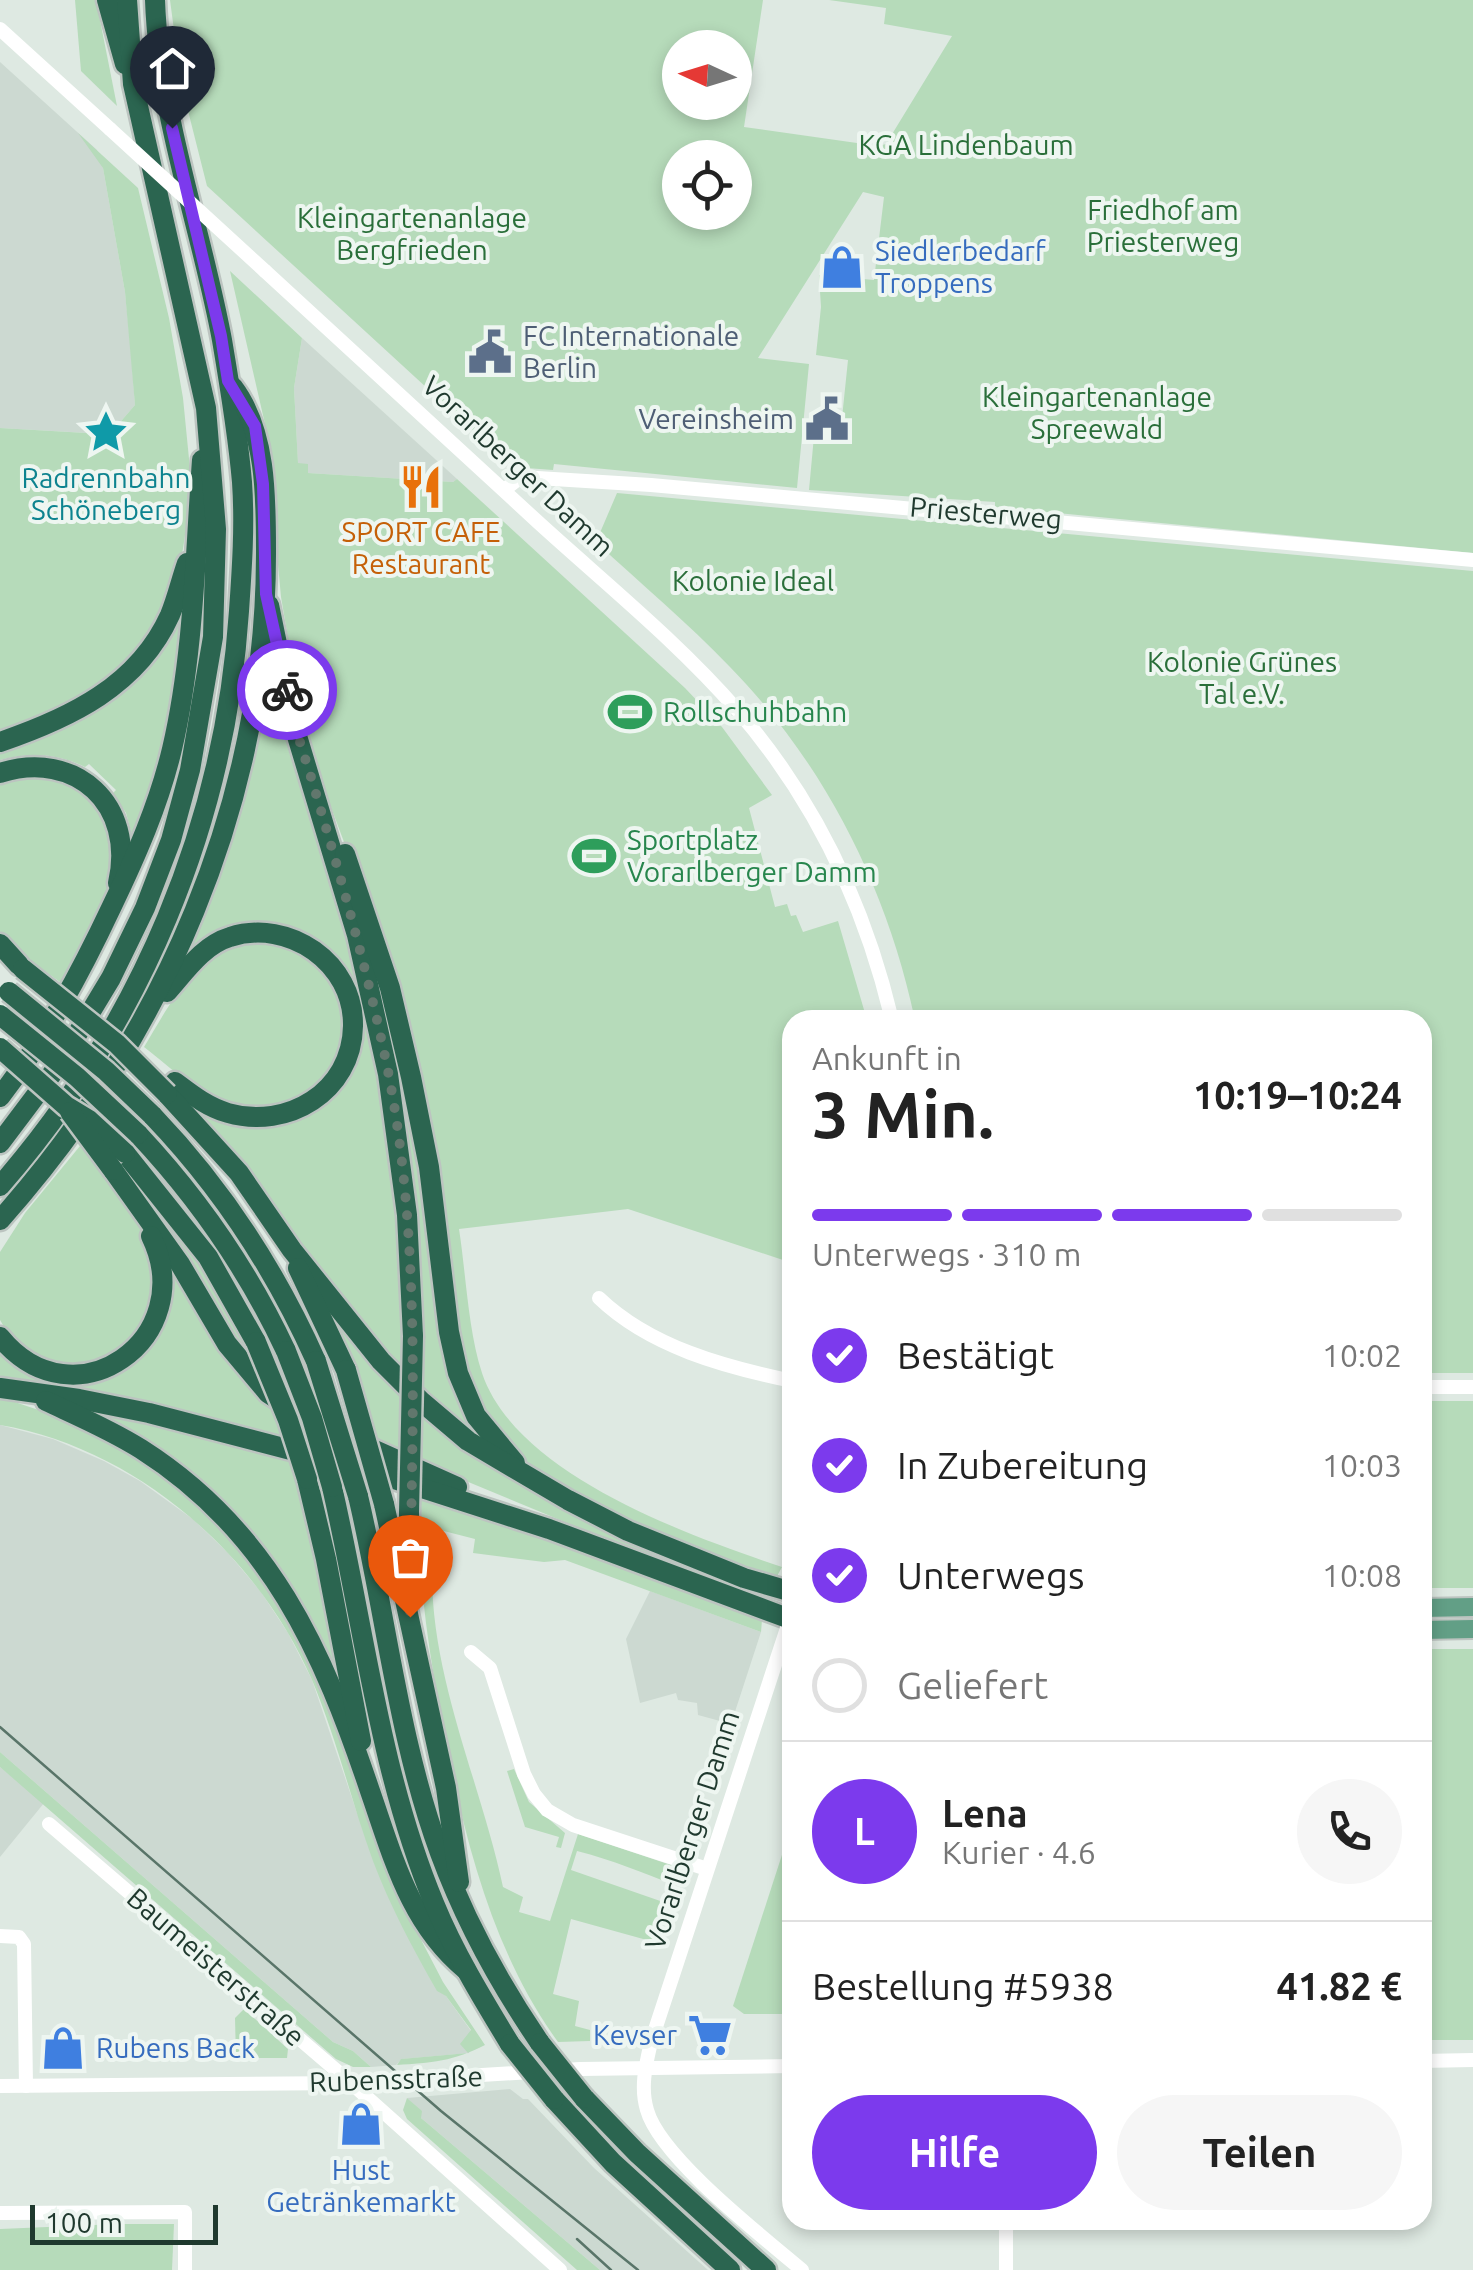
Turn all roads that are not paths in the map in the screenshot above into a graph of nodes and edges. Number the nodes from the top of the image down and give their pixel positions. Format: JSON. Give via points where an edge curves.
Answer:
{"nodes":[{"id":1,"x":107,"y":0,"type":"edge"},
{"id":2,"x":127,"y":0,"type":"edge"},
{"id":3,"x":155,"y":0,"type":"edge"},
{"id":4,"x":0,"y":29,"type":"edge"},
{"id":5,"x":132,"y":84,"type":"junction"},
{"id":6,"x":228,"y":381,"type":"junction"},
{"id":7,"x":206,"y":408,"type":"junction"},
{"id":8,"x":504,"y":490,"type":"junction"},
{"id":9,"x":197,"y":532,"type":"junction"},
{"id":10,"x":1473,"y":560,"type":"edge"},
{"id":11,"x":266,"y":594,"type":"junction"},
{"id":12,"x":0,"y":742,"type":"edge"},
{"id":13,"x":0,"y":773,"type":"edge"},
{"id":14,"x":311,"y":778,"type":"junction"},
{"id":15,"x":113,"y":905,"type":"junction"},
{"id":16,"x":0,"y":944,"type":"edge"},
{"id":17,"x":0,"y":954,"type":"edge"},
{"id":18,"x":21,"y":967,"type":"junction"},
{"id":19,"x":4,"y":988,"type":"edge"},
{"id":20,"x":889,"y":1010,"type":"edge"},
{"id":21,"x":148,"y":1012,"type":"junction"},
{"id":22,"x":0,"y":1015,"type":"edge"},
{"id":23,"x":0,"y":1048,"type":"edge"},
{"id":24,"x":171,"y":1088,"type":"junction"},
{"id":25,"x":0,"y":1097,"type":"edge"},
{"id":26,"x":0,"y":1143,"type":"edge"},
{"id":27,"x":121,"y":1169,"type":"junction"},
{"id":28,"x":0,"y":1186,"type":"edge"},
{"id":29,"x":19,"y":1197,"type":"junction"},
{"id":30,"x":0,"y":1220,"type":"edge"},
{"id":31,"x":0,"y":1234,"type":"edge"},
{"id":32,"x":292,"y":1250,"type":"junction"},
{"id":33,"x":599,"y":1298,"type":"dead end"},
{"id":34,"x":0,"y":1337,"type":"edge"},
{"id":35,"x":782,"y":1379,"type":"edge"},
{"id":36,"x":1473,"y":1386,"type":"edge"},
{"id":37,"x":1432,"y":1387,"type":"edge"},
{"id":38,"x":0,"y":1388,"type":"edge"},
{"id":39,"x":26,"y":1392,"type":"junction"},
{"id":40,"x":523,"y":1472,"type":"junction"},
{"id":41,"x":550,"y":1529,"type":"junction"},
{"id":42,"x":782,"y":1589,"type":"edge"},
{"id":43,"x":1473,"y":1607,"type":"edge"},
{"id":44,"x":1432,"y":1608,"type":"edge"},
{"id":45,"x":782,"y":1613,"type":"edge"},
{"id":46,"x":410,"y":1617,"type":"junction"},
{"id":47,"x":1473,"y":1629,"type":"edge"},
{"id":48,"x":1432,"y":1630,"type":"edge"},
{"id":49,"x":782,"y":1643,"type":"edge"},
{"id":50,"x":471,"y":1652,"type":"dead end"},
{"id":51,"x":370,"y":1788,"type":"junction"},
{"id":52,"x":49,"y":1824,"type":"dead end"},
{"id":53,"x":708,"y":1869,"type":"junction"},
{"id":54,"x":461,"y":1904,"type":"junction"},
{"id":55,"x":0,"y":1936,"type":"edge"},
{"id":56,"x":466,"y":1970,"type":"junction"},
{"id":57,"x":1473,"y":2060,"type":"edge"},
{"id":58,"x":1432,"y":2061,"type":"edge"},
{"id":59,"x":782,"y":2066,"type":"edge"},
{"id":60,"x":646,"y":2067,"type":"junction"},
{"id":61,"x":351,"y":2083,"type":"junction"},
{"id":62,"x":0,"y":2086,"type":"edge"},
{"id":63,"x":26,"y":2086,"type":"junction"},
{"id":64,"x":0,"y":2213,"type":"edge"},
{"id":65,"x":1006,"y":2230,"type":"edge"},
{"id":66,"x":185,"y":2270,"type":"edge"},
{"id":67,"x":560,"y":2270,"type":"edge"},
{"id":68,"x":730,"y":2270,"type":"edge"},
{"id":69,"x":766,"y":2270,"type":"edge"},
{"id":70,"x":802,"y":2270,"type":"edge"},
{"id":71,"x":1006,"y":2270,"type":"edge"}],
"edges":[{"from":1,"to":5,"type":"highway"},
{"from":2,"to":5,"type":"highway"},
{"from":3,"to":6,"type":"highway","via":[[172,128]]},
{"from":4,"to":8,"type":"street","name":"Vorarlberger Damm","bridge":true},
{"from":5,"to":7,"type":"highway"},
{"from":6,"to":11,"type":"highway","via":[[255,426]]},
{"from":6,"to":28,"type":"highway","via":[[242,485],[243,555],[235,678],[205,814],[134,991],[80,1080]]},
{"from":7,"to":9,"type":"highway"},
{"from":7,"to":26,"type":"highway","via":[[216,529],[214,622],[204,704],[180,805],[111,978],[58,1066]]},
{"from":8,"to":10,"type":"street","name":"Priesterweg","via":[[521,477],[652,485]]},
{"from":8,"to":20,"type":"street","name":"Vorarlberger Damm","via":[[701,672],[775,757],[852,895]]},
{"from":9,"to":12,"type":"highway","via":[[170,616],[132,669],[80,710]]},
{"from":9,"to":15,"type":"highway","via":[[186,676],[172,751]]},
{"from":11,"to":14,"type":"highway"},
{"from":11,"to":21,"type":"highway","via":[[256,706],[223,832]]},
{"from":13,"to":15,"type":"highway","via":[[32,766],[64,771],[106,802],[122,851]]},
{"from":14,"to":40,"type":"highway","via":[[390,988],[429,1166],[458,1373],[482,1425]]},
{"from":14,"to":46,"type":"highway","bridge":true,"via":[[388,1074],[408,1215]]},
{"from":15,"to":25,"type":"highway","via":[[47,1033]]},
{"from":16,"to":18,"type":"highway"},
{"from":17,"to":18,"type":"highway"},
{"from":18,"to":24,"type":"highway","bridge":true,"via":[[132,1050]]},
{"from":19,"to":54,"type":"highway","bridge":true,"via":[[106,1071],[188,1152],[285,1296],[340,1427],[414,1764]]},
{"from":21,"to":24,"type":"highway","via":[[212,946],[252,932],[312,948],[346,990],[353,1027],[349,1052],[329,1087],[304,1107],[274,1117],[243,1116]]},
{"from":21,"to":29,"type":"highway","via":[[96,1100]]},
{"from":22,"to":56,"type":"highway","bridge":true,"via":[[77,1077],[185,1187],[230,1248],[286,1351],[332,1487],[400,1805],[434,1905]]},
{"from":23,"to":27,"type":"highway","bridge":true,"via":[[89,1120]]},
{"from":24,"to":32,"type":"highway"},
{"from":27,"to":34,"type":"highway","via":[[162,1269],[162,1299],[135,1350],[107,1369],[72,1375],[22,1360]]},
{"from":27,"to":41,"type":"highway","via":[[241,1364],[274,1398],[324,1428]]},
{"from":27,"to":51,"type":"highway","bridge":true,"via":[[208,1257],[256,1342],[288,1420],[326,1559]]},
{"from":29,"to":30,"type":"highway"},
{"from":29,"to":31,"type":"highway"},
{"from":32,"to":40,"type":"highway","via":[[408,1388],[476,1447]]},
{"from":32,"to":46,"type":"highway","bridge":true,"via":[[346,1370]]},
{"from":33,"to":35,"type":"street","via":[[622,1321],[666,1342]]},
{"from":36,"to":37,"type":"street"},
{"from":38,"to":39,"type":"highway"},
{"from":39,"to":41,"type":"highway","via":[[278,1445]]},
{"from":39,"to":51,"type":"highway","via":[[151,1456],[249,1543],[276,1578],[321,1664]]},
{"from":40,"to":42,"type":"highway","via":[[663,1547]]},
{"from":41,"to":45,"type":"highway"},
{"from":43,"to":44,"type":"main road"},
{"from":46,"to":54,"type":"highway","via":[[446,1788]]},
{"from":47,"to":48,"type":"main road"},
{"from":49,"to":53,"type":"street","name":"Vorarlberger Damm"},
{"from":50,"to":53,"type":"street","via":[[490,1668],[524,1774],[547,1810],[573,1825]]},
{"from":51,"to":56,"type":"highway","via":[[416,1913]]},
{"from":52,"to":61,"type":"street","name":"Baumeisterstraße"},
{"from":53,"to":60,"type":"street","name":"Vorarlberger Damm"},
{"from":54,"to":69,"type":"highway","bridge":true,"via":[[489,1963],[584,2098]]},
{"from":55,"to":63,"type":"street","via":[[19,1937],[24,1944]]},
{"from":56,"to":68,"type":"highway","bridge":true,"via":[[510,2044],[554,2099],[613,2164]]},
{"from":57,"to":58,"type":"street"},
{"from":59,"to":60,"type":"street","name":"Rubensstraße"},
{"from":60,"to":61,"type":"street","name":"Rubensstraße"},
{"from":60,"to":70,"type":"street","via":[[647,2111],[662,2143]]},
{"from":61,"to":63,"type":"street","name":"Rubensstraße"},
{"from":61,"to":67,"type":"street","name":"Baumeisterstraße"},
{"from":62,"to":63,"type":"street","name":"Rubensstraße"},
{"from":64,"to":66,"type":"street","via":[[185,2212]]},
{"from":65,"to":71,"type":"street"}]}
